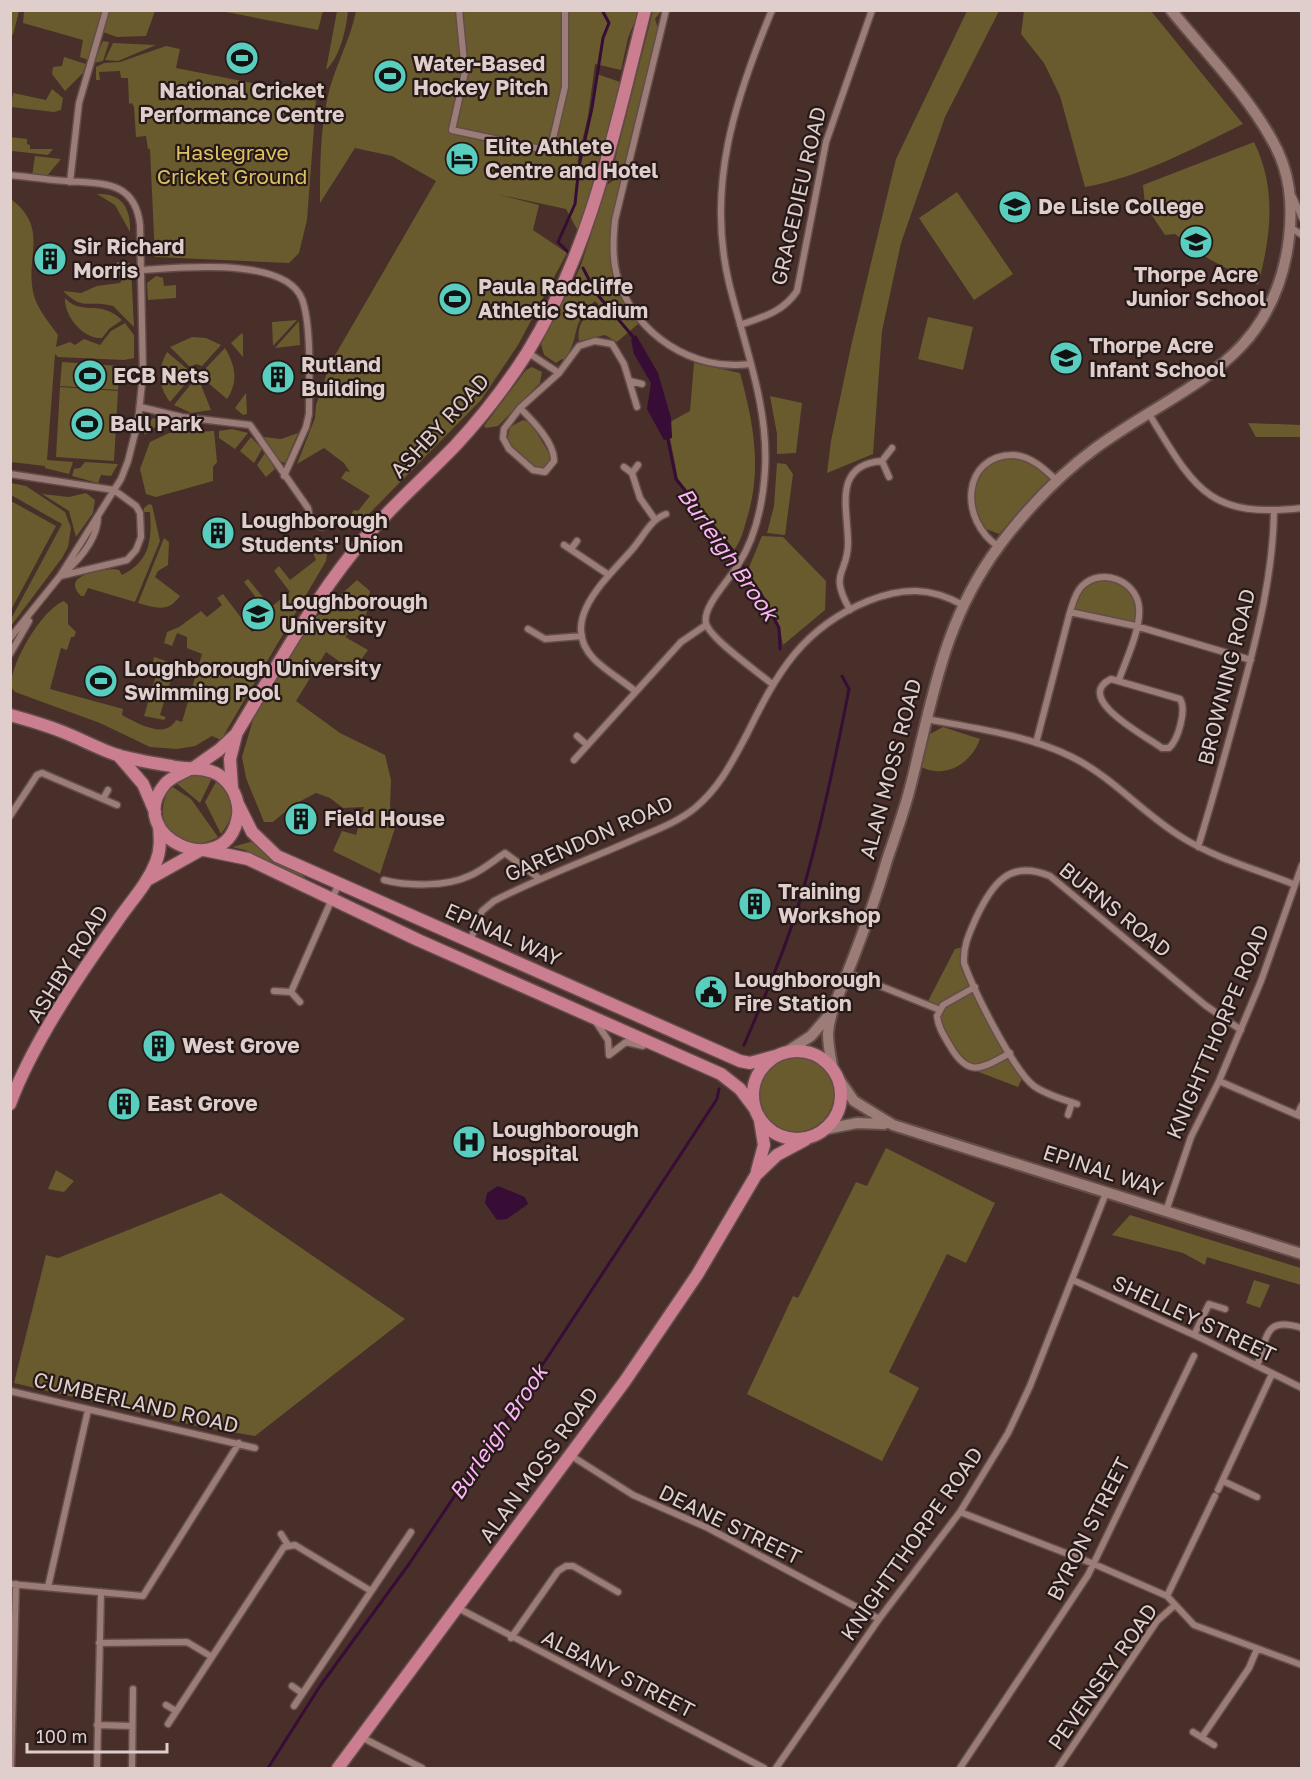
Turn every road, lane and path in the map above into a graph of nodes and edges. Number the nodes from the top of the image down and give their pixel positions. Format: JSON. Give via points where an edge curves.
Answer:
{"nodes":[{"id":1,"x":106,"y":10,"type":"edge"},
{"id":2,"x":459,"y":10,"type":"edge"},
{"id":3,"x":565,"y":10,"type":"edge"},
{"id":4,"x":645,"y":10,"type":"edge"},
{"id":5,"x":666,"y":10,"type":"edge"},
{"id":6,"x":772,"y":10,"type":"edge"},
{"id":7,"x":872,"y":10,"type":"edge"},
{"id":8,"x":1171,"y":10,"type":"edge"},
{"id":9,"x":10,"y":175,"type":"edge"},
{"id":10,"x":70,"y":182,"type":"junction"},
{"id":11,"x":1290,"y":188,"type":"junction"},
{"id":12,"x":1302,"y":218,"type":"edge"},
{"id":13,"x":1290,"y":227,"type":"junction"},
{"id":14,"x":1302,"y":235,"type":"edge"},
{"id":15,"x":141,"y":270,"type":"junction"},
{"id":16,"x":740,"y":325,"type":"junction"},
{"id":17,"x":527,"y":352,"type":"junction"},
{"id":18,"x":750,"y":364,"type":"junction"},
{"id":19,"x":559,"y":373,"type":"junction"},
{"id":20,"x":630,"y":381,"type":"junction"},
{"id":21,"x":642,"y":384,"type":"dead end"},
{"id":22,"x":141,"y":407,"type":"junction"},
{"id":23,"x":638,"y":407,"type":"dead end"},
{"id":24,"x":520,"y":408,"type":"junction"},
{"id":25,"x":1149,"y":414,"type":"junction"},
{"id":26,"x":892,"y":448,"type":"dead end"},
{"id":27,"x":882,"y":461,"type":"junction"},
{"id":28,"x":638,"y":465,"type":"dead end"},
{"id":29,"x":624,"y":467,"type":"dead end"},
{"id":30,"x":632,"y":473,"type":"junction"},
{"id":31,"x":10,"y":474,"type":"edge"},
{"id":32,"x":284,"y":476,"type":"junction"},
{"id":33,"x":889,"y":477,"type":"dead end"},
{"id":34,"x":1057,"y":481,"type":"junction"},
{"id":35,"x":114,"y":490,"type":"junction"},
{"id":36,"x":1302,"y":508,"type":"edge"},
{"id":37,"x":1274,"y":512,"type":"junction"},
{"id":38,"x":666,"y":514,"type":"dead end"},
{"id":39,"x":654,"y":519,"type":"junction"},
{"id":40,"x":322,"y":527,"type":"dead end"},
{"id":41,"x":577,"y":541,"type":"dead end"},
{"id":42,"x":564,"y":545,"type":"dead end"},
{"id":43,"x":999,"y":546,"type":"junction"},
{"id":44,"x":571,"y":549,"type":"junction"},
{"id":45,"x":609,"y":575,"type":"junction"},
{"id":46,"x":60,"y":576,"type":"junction"},
{"id":47,"x":963,"y":605,"type":"junction"},
{"id":48,"x":850,"y":610,"type":"junction"},
{"id":49,"x":1070,"y":612,"type":"junction"},
{"id":50,"x":32,"y":615,"type":"junction"},
{"id":51,"x":706,"y":625,"type":"junction"},
{"id":52,"x":1136,"y":626,"type":"junction"},
{"id":53,"x":528,"y":629,"type":"dead end"},
{"id":54,"x":536,"y":635,"type":"junction"},
{"id":55,"x":582,"y":636,"type":"junction"},
{"id":56,"x":10,"y":638,"type":"edge"},
{"id":57,"x":531,"y":642,"type":"dead end"},
{"id":58,"x":10,"y":654,"type":"edge"},
{"id":59,"x":1251,"y":660,"type":"junction"},
{"id":60,"x":1119,"y":680,"type":"junction"},
{"id":61,"x":772,"y":684,"type":"junction"},
{"id":62,"x":634,"y":691,"type":"junction"},
{"id":63,"x":10,"y":715,"type":"edge"},
{"id":64,"x":925,"y":719,"type":"junction"},
{"id":65,"x":236,"y":734,"type":"junction"},
{"id":66,"x":576,"y":736,"type":"dead end"},
{"id":67,"x":1035,"y":743,"type":"junction"},
{"id":68,"x":586,"y":744,"type":"junction"},
{"id":69,"x":118,"y":755,"type":"junction"},
{"id":70,"x":574,"y":760,"type":"dead end"},
{"id":71,"x":190,"y":769,"type":"junction"},
{"id":72,"x":232,"y":788,"type":"junction"},
{"id":73,"x":108,"y":790,"type":"dead end"},
{"id":74,"x":103,"y":799,"type":"junction"},
{"id":75,"x":237,"y":802,"type":"junction"},
{"id":76,"x":117,"y":805,"type":"dead end"},
{"id":77,"x":10,"y":816,"type":"edge"},
{"id":78,"x":158,"y":820,"type":"junction"},
{"id":79,"x":1197,"y":847,"type":"junction"},
{"id":80,"x":202,"y":850,"type":"junction"},
{"id":81,"x":1302,"y":865,"type":"edge"},
{"id":82,"x":540,"y":879,"type":"junction"},
{"id":83,"x":147,"y":880,"type":"junction"},
{"id":84,"x":384,"y":880,"type":"dead end"},
{"id":85,"x":339,"y":883,"type":"junction"},
{"id":86,"x":1293,"y":884,"type":"junction"},
{"id":87,"x":332,"y":898,"type":"junction"},
{"id":88,"x":469,"y":943,"type":"junction"},
{"id":89,"x":462,"y":960,"type":"junction"},
{"id":90,"x":848,"y":973,"type":"junction"},
{"id":91,"x":975,"y":987,"type":"junction"},
{"id":92,"x":274,"y":991,"type":"dead end"},
{"id":93,"x":291,"y":992,"type":"junction"},
{"id":94,"x":300,"y":1002,"type":"dead end"},
{"id":95,"x":833,"y":1008,"type":"junction"},
{"id":96,"x":940,"y":1010,"type":"junction"},
{"id":97,"x":591,"y":1017,"type":"junction"},
{"id":98,"x":1241,"y":1030,"type":"junction"},
{"id":99,"x":1010,"y":1053,"type":"junction"},
{"id":100,"x":782,"y":1054,"type":"junction"},
{"id":101,"x":678,"y":1055,"type":"junction"},
{"id":102,"x":835,"y":1073,"type":"junction"},
{"id":103,"x":1219,"y":1081,"type":"junction"},
{"id":104,"x":10,"y":1104,"type":"edge"},
{"id":105,"x":1302,"y":1106,"type":"edge"},
{"id":106,"x":758,"y":1114,"type":"junction"},
{"id":107,"x":1068,"y":1115,"type":"dead end"},
{"id":108,"x":1299,"y":1116,"type":"edge"},
{"id":109,"x":893,"y":1125,"type":"junction"},
{"id":110,"x":826,"y":1129,"type":"junction"},
{"id":111,"x":805,"y":1140,"type":"junction"},
{"id":112,"x":756,"y":1175,"type":"junction"},
{"id":113,"x":1107,"y":1193,"type":"junction"},
{"id":114,"x":1166,"y":1211,"type":"junction"},
{"id":115,"x":1302,"y":1254,"type":"edge"},
{"id":116,"x":1073,"y":1280,"type":"junction"},
{"id":117,"x":1225,"y":1309,"type":"dead end"},
{"id":118,"x":1302,"y":1328,"type":"edge"},
{"id":119,"x":1194,"y":1335,"type":"junction"},
{"id":120,"x":1194,"y":1356,"type":"dead end"},
{"id":121,"x":1257,"y":1366,"type":"junction"},
{"id":122,"x":1272,"y":1374,"type":"junction"},
{"id":123,"x":1302,"y":1388,"type":"edge"},
{"id":124,"x":10,"y":1391,"type":"edge"},
{"id":125,"x":88,"y":1410,"type":"junction"},
{"id":126,"x":239,"y":1443,"type":"junction"},
{"id":127,"x":255,"y":1448,"type":"dead end"},
{"id":128,"x":570,"y":1455,"type":"junction"},
{"id":129,"x":1223,"y":1481,"type":"junction"},
{"id":130,"x":1257,"y":1497,"type":"dead end"},
{"id":131,"x":960,"y":1512,"type":"junction"},
{"id":132,"x":411,"y":1532,"type":"dead end"},
{"id":133,"x":281,"y":1533,"type":"dead end"},
{"id":134,"x":288,"y":1545,"type":"junction"},
{"id":135,"x":1094,"y":1564,"type":"junction"},
{"id":136,"x":13,"y":1584,"type":"edge"},
{"id":137,"x":48,"y":1587,"type":"junction"},
{"id":138,"x":370,"y":1591,"type":"junction"},
{"id":139,"x":101,"y":1592,"type":"junction"},
{"id":140,"x":618,"y":1592,"type":"dead end"},
{"id":141,"x":1167,"y":1596,"type":"junction"},
{"id":142,"x":1175,"y":1605,"type":"junction"},
{"id":143,"x":458,"y":1608,"type":"junction"},
{"id":144,"x":879,"y":1619,"type":"junction"},
{"id":145,"x":511,"y":1638,"type":"junction"},
{"id":146,"x":99,"y":1643,"type":"junction"},
{"id":147,"x":1257,"y":1650,"type":"junction"},
{"id":148,"x":212,"y":1657,"type":"junction"},
{"id":149,"x":1302,"y":1665,"type":"edge"},
{"id":150,"x":292,"y":1686,"type":"dead end"},
{"id":151,"x":133,"y":1689,"type":"dead end"},
{"id":152,"x":302,"y":1693,"type":"junction"},
{"id":153,"x":166,"y":1705,"type":"dead end"},
{"id":154,"x":294,"y":1706,"type":"dead end"},
{"id":155,"x":176,"y":1711,"type":"junction"},
{"id":156,"x":168,"y":1724,"type":"dead end"},
{"id":157,"x":97,"y":1725,"type":"junction"},
{"id":158,"x":132,"y":1726,"type":"junction"},
{"id":159,"x":1193,"y":1732,"type":"dead end"},
{"id":160,"x":362,"y":1737,"type":"junction"},
{"id":161,"x":1202,"y":1737,"type":"junction"},
{"id":162,"x":1214,"y":1745,"type":"dead end"},
{"id":163,"x":11,"y":1768,"type":"edge"},
{"id":164,"x":97,"y":1768,"type":"edge"},
{"id":165,"x":132,"y":1768,"type":"edge"},
{"id":166,"x":338,"y":1768,"type":"edge"},
{"id":167,"x":422,"y":1768,"type":"edge"},
{"id":168,"x":764,"y":1768,"type":"edge"},
{"id":169,"x":776,"y":1768,"type":"edge"},
{"id":170,"x":960,"y":1768,"type":"edge"},
{"id":171,"x":1058,"y":1768,"type":"edge"}],
"edges":[{"from":1,"to":10,"type":"street","via":[[79,103]]},
{"from":2,"to":3,"type":"street","via":[[465,72],[452,130],[550,151],[565,87]]},
{"from":4,"to":17,"type":"main road","name":"ASHBY ROAD","via":[[601,183],[577,254]]},
{"from":5,"to":18,"type":"street","via":[[618,207],[614,236],[618,279],[625,296],[660,339],[691,357],[723,367]]},
{"from":6,"to":16,"type":"street","via":[[733,113],[726,156],[723,239]]},
{"from":7,"to":16,"type":"street","name":"GRACEDIEU ROAD","via":[[826,142],[797,291],[773,314]]},
{"from":8,"to":11,"type":"street","name":"ALAN MOSS ROAD","via":[[1262,124],[1280,156]]},
{"from":9,"to":10,"type":"street"},
{"from":10,"to":15,"type":"street","via":[[110,185],[130,197],[138,213]]},
{"from":11,"to":12,"type":"street"},
{"from":11,"to":13,"type":"street","name":"ALAN MOSS ROAD"},
{"from":13,"to":14,"type":"street"},
{"from":13,"to":25,"type":"street","name":"ALAN MOSS ROAD","via":[[1281,278],[1265,315],[1249,338],[1213,374]]},
{"from":15,"to":22,"type":"street"},
{"from":15,"to":32,"type":"street","via":[[247,269],[279,279],[297,290],[306,324],[309,414]]},
{"from":16,"to":18,"type":"street"},
{"from":17,"to":19,"type":"street"},
{"from":17,"to":65,"type":"main road","name":"ASHBY ROAD","via":[[477,422],[401,497],[355,550]]},
{"from":18,"to":51,"type":"street","via":[[760,407],[765,484],[756,523],[740,563],[705,613]]},
{"from":19,"to":20,"type":"street","via":[[579,346],[606,342],[619,351]]},
{"from":19,"to":24,"type":"street"},
{"from":20,"to":21,"type":"street"},
{"from":20,"to":23,"type":"street"},
{"from":22,"to":32,"type":"street","via":[[192,419],[247,424],[260,436]]},
{"from":22,"to":35,"type":"street","via":[[128,461]]},
{"from":24,"to":24,"type":"street","via":[[553,453],[554,461],[545,472],[533,470],[505,443],[504,429]]},
{"from":25,"to":34,"type":"street","name":"ALAN MOSS ROAD","via":[[1097,447]]},
{"from":25,"to":37,"type":"street","via":[[1184,472],[1206,494],[1237,508]]},
{"from":26,"to":27,"type":"street"},
{"from":27,"to":33,"type":"street"},
{"from":27,"to":48,"type":"street","via":[[862,465],[853,472],[849,483],[844,516],[848,546],[839,581]]},
{"from":28,"to":30,"type":"street"},
{"from":29,"to":30,"type":"street"},
{"from":30,"to":39,"type":"street","via":[[640,498]]},
{"from":31,"to":35,"type":"street"},
{"from":32,"to":40,"type":"street","via":[[308,508],[310,518]]},
{"from":34,"to":43,"type":"street","name":"ALAN MOSS ROAD"},
{"from":34,"to":43,"type":"street","via":[[1044,468],[1015,455],[984,467],[970,494],[970,509],[985,538]]},
{"from":35,"to":46,"type":"street","via":[[98,515],[94,538]]},
{"from":35,"to":46,"type":"street","via":[[140,513],[141,537],[136,550],[118,564]]},
{"from":36,"to":37,"type":"street"},
{"from":37,"to":59,"type":"street","name":"BROWNING ROAD","via":[[1260,628]]},
{"from":38,"to":39,"type":"street"},
{"from":39,"to":45,"type":"street"},
{"from":41,"to":44,"type":"street"},
{"from":42,"to":44,"type":"street"},
{"from":43,"to":47,"type":"street","name":"ALAN MOSS ROAD"},
{"from":44,"to":45,"type":"street"},
{"from":45,"to":55,"type":"street","via":[[587,602],[581,620]]},
{"from":46,"to":50,"type":"street"},
{"from":47,"to":48,"type":"street","name":"GARENDON ROAD","via":[[932,592],[905,589]]},
{"from":47,"to":64,"type":"street","name":"ALAN MOSS ROAD","via":[[939,664]]},
{"from":48,"to":61,"type":"street","name":"GARENDON ROAD","via":[[793,653]]},
{"from":49,"to":52,"type":"street"},
{"from":49,"to":52,"type":"street","via":[[1083,585],[1110,577],[1122,581],[1137,598]]},
{"from":49,"to":67,"type":"street"},
{"from":50,"to":56,"type":"street"},
{"from":50,"to":58,"type":"street"},
{"from":51,"to":61,"type":"street"},
{"from":51,"to":62,"type":"street","via":[[681,642]]},
{"from":52,"to":59,"type":"street"},
{"from":52,"to":60,"type":"street"},
{"from":53,"to":54,"type":"street"},
{"from":54,"to":55,"type":"street","via":[[557,639]]},
{"from":54,"to":57,"type":"street"},
{"from":55,"to":62,"type":"street","via":[[594,658]]},
{"from":59,"to":79,"type":"street","name":"BROWNING ROAD"},
{"from":60,"to":60,"type":"street","via":[[1180,699],[1183,704],[1169,748],[1102,705],[1104,683]]},
{"from":61,"to":82,"type":"street","name":"GARENDON ROAD","via":[[727,773],[695,808],[676,821]]},
{"from":62,"to":68,"type":"street"},
{"from":63,"to":69,"type":"main road"},
{"from":64,"to":67,"type":"street"},
{"from":64,"to":90,"type":"street","name":"ALAN MOSS ROAD","via":[[910,788]]},
{"from":65,"to":71,"type":"main road","name":"ASHBY ROAD"},
{"from":65,"to":72,"type":"main road","name":"ASHBY ROAD","via":[[230,759]]},
{"from":66,"to":68,"type":"street"},
{"from":67,"to":79,"type":"street","via":[[1101,773]]},
{"from":68,"to":70,"type":"street"},
{"from":69,"to":71,"type":"main road"},
{"from":69,"to":78,"type":"main road","via":[[143,784]]},
{"from":71,"to":72,"type":"main road","via":[[212,771]]},
{"from":71,"to":78,"type":"main road","via":[[164,785],[157,800]]},
{"from":72,"to":75,"type":"main road"},
{"from":73,"to":74,"type":"street"},
{"from":74,"to":76,"type":"street"},
{"from":74,"to":77,"type":"street","via":[[42,773]]},
{"from":75,"to":80,"type":"main road","via":[[237,818],[231,832],[214,847]]},
{"from":75,"to":85,"type":"main road","name":"EPINAL WAY","via":[[252,832],[277,856]]},
{"from":78,"to":80,"type":"main road","via":[[176,845]]},
{"from":78,"to":83,"type":"main road","name":"ASHBY ROAD","via":[[159,851]]},
{"from":79,"to":86,"type":"street"},
{"from":80,"to":83,"type":"main road","name":"ASHBY ROAD"},
{"from":80,"to":87,"type":"main road","name":"EPINAL WAY","via":[[248,859]]},
{"from":81,"to":86,"type":"street","name":"KNIGHTTHORPE ROAD"},
{"from":82,"to":84,"type":"street","via":[[505,853],[466,878],[439,883]]},
{"from":82,"to":88,"type":"street","name":"GARENDON ROAD","via":[[488,905]]},
{"from":83,"to":104,"type":"main road","name":"ASHBY ROAD","via":[[67,998]]},
{"from":85,"to":87,"type":"street"},
{"from":85,"to":88,"type":"main road","name":"EPINAL WAY"},
{"from":86,"to":98,"type":"street","name":"KNIGHTTHORPE ROAD","via":[[1290,903]]},
{"from":87,"to":89,"type":"main road","name":"EPINAL WAY"},
{"from":87,"to":93,"type":"street"},
{"from":88,"to":89,"type":"main road"},
{"from":88,"to":100,"type":"main road","name":"EPINAL WAY","via":[[740,1061],[750,1063]]},
{"from":89,"to":97,"type":"main road","name":"EPINAL WAY"},
{"from":90,"to":95,"type":"street","name":"ALAN MOSS ROAD"},
{"from":90,"to":96,"type":"street"},
{"from":91,"to":96,"type":"street"},
{"from":91,"to":98,"type":"street","name":"BURNS ROAD","via":[[964,963],[964,947],[983,903],[1005,876],[1031,869],[1050,876],[1205,1005]]},
{"from":91,"to":99,"type":"street","name":"BURNS ROAD"},
{"from":92,"to":93,"type":"street"},
{"from":93,"to":94,"type":"street"},
{"from":95,"to":100,"type":"street","name":"ALAN MOSS ROAD","via":[[811,1036]]},
{"from":95,"to":102,"type":"street","name":"ALAN MOSS ROAD","via":[[828,1035]]},
{"from":96,"to":99,"type":"street","via":[[940,1030],[963,1066],[985,1067]]},
{"from":97,"to":101,"type":"main road","name":"EPINAL WAY"},
{"from":97,"to":101,"type":"street","via":[[608,1040],[609,1055],[620,1045],[632,1042]]},
{"from":98,"to":103,"type":"street","name":"KNIGHTTHORPE ROAD"},
{"from":99,"to":107,"type":"street","name":"BURNS ROAD","via":[[1034,1085],[1075,1103]]},
{"from":100,"to":102,"type":"main road","via":[[811,1053]]},
{"from":100,"to":106,"type":"main road","via":[[761,1068],[754,1080],[752,1093]]},
{"from":101,"to":106,"type":"main road","name":"EPINAL WAY","via":[[733,1082]]},
{"from":102,"to":109,"type":"street","name":"EPINAL WAY","via":[[854,1101]]},
{"from":102,"to":110,"type":"main road","via":[[841,1100],[836,1117]]},
{"from":103,"to":108,"type":"street"},
{"from":103,"to":114,"type":"street","name":"KNIGHTTHORPE ROAD","via":[[1191,1137]]},
{"from":105,"to":108,"type":"street"},
{"from":106,"to":111,"type":"main road","via":[[778,1135]]},
{"from":106,"to":112,"type":"main road","name":"ALAN MOSS ROAD","via":[[764,1146]]},
{"from":109,"to":110,"type":"street","name":"EPINAL WAY","via":[[857,1123]]},
{"from":109,"to":113,"type":"street","name":"EPINAL WAY"},
{"from":110,"to":111,"type":"main road"},
{"from":111,"to":112,"type":"main road","name":"ALAN MOSS ROAD","via":[[777,1155]]},
{"from":112,"to":128,"type":"main road","name":"ALAN MOSS ROAD","via":[[698,1275]]},
{"from":113,"to":114,"type":"street","name":"EPINAL WAY"},
{"from":113,"to":116,"type":"street","name":"KNIGHTTHORPE ROAD"},
{"from":114,"to":115,"type":"street","name":"EPINAL WAY"},
{"from":116,"to":119,"type":"street","name":"SHELLEY STREET"},
{"from":116,"to":131,"type":"street","name":"KNIGHTTHORPE ROAD","via":[[1008,1433]]},
{"from":117,"to":119,"type":"street","via":[[1209,1304]]},
{"from":118,"to":121,"type":"street","via":[[1285,1323],[1271,1327]]},
{"from":119,"to":121,"type":"street","name":"SHELLEY STREET"},
{"from":120,"to":135,"type":"street","name":"BYRON STREET"},
{"from":121,"to":122,"type":"street","name":"SHELLEY STREET"},
{"from":122,"to":123,"type":"street","name":"SHELLEY STREET"},
{"from":122,"to":129,"type":"street"},
{"from":124,"to":125,"type":"street","name":"CUMBERLAND ROAD"},
{"from":125,"to":126,"type":"street","name":"CUMBERLAND ROAD"},
{"from":125,"to":137,"type":"street"},
{"from":126,"to":127,"type":"street","name":"CUMBERLAND ROAD"},
{"from":126,"to":139,"type":"street","via":[[143,1596]]},
{"from":128,"to":143,"type":"main road","name":"ALAN MOSS ROAD"},
{"from":128,"to":144,"type":"street","name":"DEANE STREET","via":[[633,1495],[708,1528]]},
{"from":129,"to":130,"type":"street"},
{"from":129,"to":141,"type":"street"},
{"from":131,"to":135,"type":"street"},
{"from":131,"to":144,"type":"street","name":"KNIGHTTHORPE ROAD"},
{"from":132,"to":138,"type":"street"},
{"from":133,"to":134,"type":"street"},
{"from":134,"to":138,"type":"street","via":[[295,1545]]},
{"from":134,"to":148,"type":"street"},
{"from":135,"to":141,"type":"street"},
{"from":135,"to":170,"type":"street","name":"BYRON STREET"},
{"from":136,"to":137,"type":"street"},
{"from":136,"to":163,"type":"street"},
{"from":137,"to":139,"type":"street"},
{"from":138,"to":152,"type":"street"},
{"from":139,"to":146,"type":"street"},
{"from":140,"to":145,"type":"street","via":[[573,1566],[566,1566],[558,1571]]},
{"from":141,"to":142,"type":"street"},
{"from":142,"to":147,"type":"street","via":[[1194,1625]]},
{"from":142,"to":171,"type":"street","name":"PEVENSEY ROAD","via":[[1157,1621]]},
{"from":143,"to":145,"type":"street","name":"ALBANY STREET"},
{"from":143,"to":160,"type":"main road","name":"ALAN MOSS ROAD"},
{"from":144,"to":169,"type":"street","name":"KNIGHTTHORPE ROAD"},
{"from":145,"to":168,"type":"street","name":"ALBANY STREET"},
{"from":146,"to":148,"type":"street","via":[[187,1642]]},
{"from":146,"to":157,"type":"street"},
{"from":147,"to":149,"type":"street"},
{"from":147,"to":161,"type":"street"},
{"from":148,"to":155,"type":"street"},
{"from":150,"to":152,"type":"street"},
{"from":151,"to":158,"type":"street"},
{"from":152,"to":154,"type":"street"},
{"from":153,"to":155,"type":"street"},
{"from":155,"to":156,"type":"street"},
{"from":157,"to":158,"type":"street"},
{"from":157,"to":164,"type":"street"},
{"from":158,"to":165,"type":"street"},
{"from":159,"to":161,"type":"street"},
{"from":160,"to":166,"type":"main road","name":"ALAN MOSS ROAD"},
{"from":160,"to":167,"type":"street"},
{"from":161,"to":162,"type":"street"}]}
